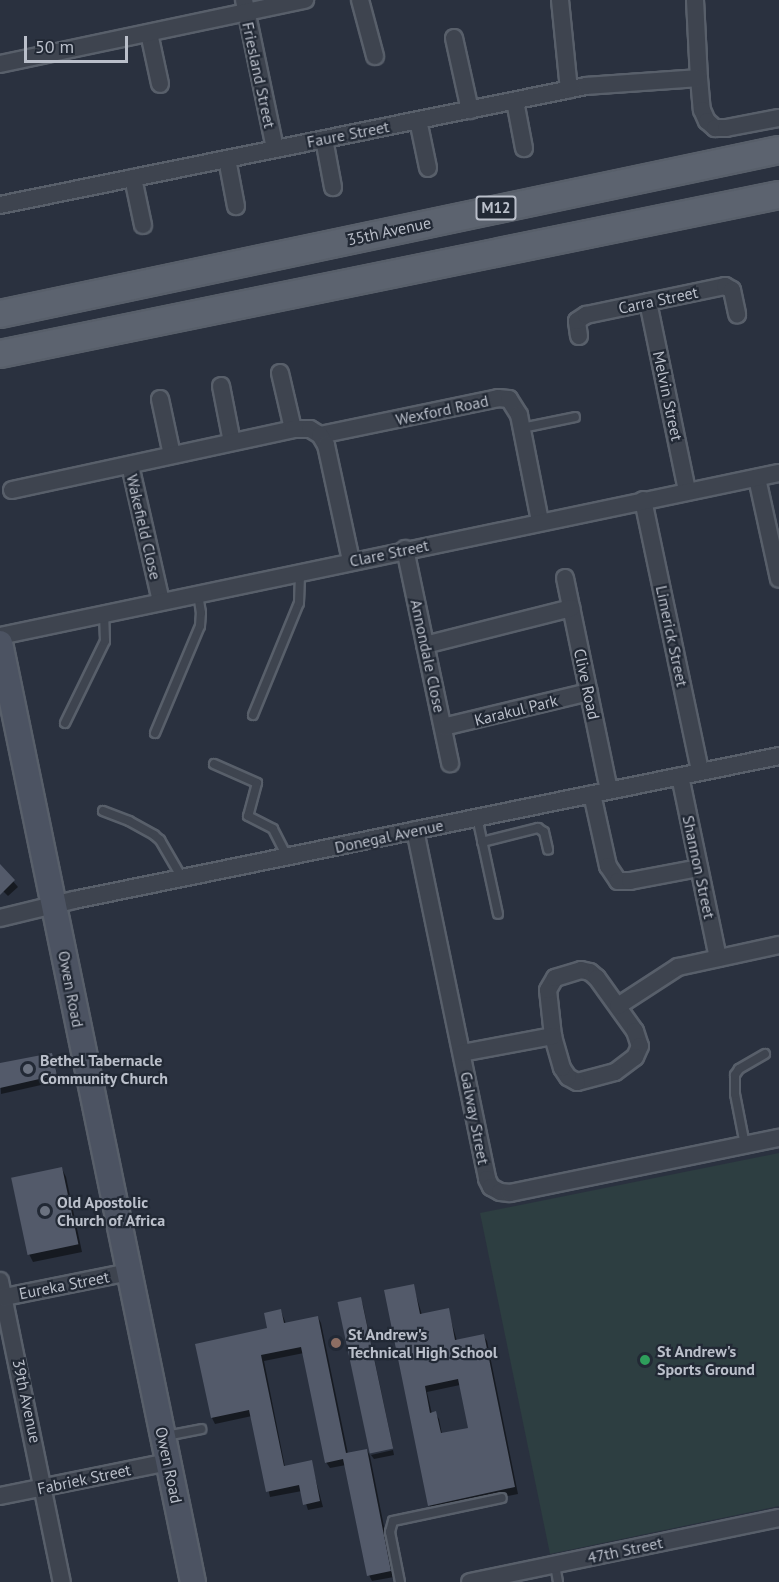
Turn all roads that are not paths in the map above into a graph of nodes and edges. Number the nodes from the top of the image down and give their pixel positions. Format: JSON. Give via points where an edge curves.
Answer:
{"nodes":[{"id":1,"x":305,"y":0,"type":"edge"},
{"id":2,"x":360,"y":0,"type":"edge"},
{"id":3,"x":560,"y":0,"type":"edge"},
{"id":4,"x":695,"y":0,"type":"edge"},
{"id":5,"x":245,"y":6,"type":"edge"},
{"id":6,"x":149,"y":33,"type":"junction"},
{"id":7,"x":454,"y":38,"type":"dead end"},
{"id":8,"x":375,"y":56,"type":"dead end"},
{"id":9,"x":0,"y":64,"type":"edge"},
{"id":10,"x":699,"y":78,"type":"junction"},
{"id":11,"x":160,"y":84,"type":"dead end"},
{"id":12,"x":569,"y":90,"type":"junction"},
{"id":13,"x":515,"y":101,"type":"junction"},
{"id":14,"x":470,"y":110,"type":"junction"},
{"id":15,"x":779,"y":118,"type":"edge"},
{"id":16,"x":418,"y":120,"type":"junction"},
{"id":17,"x":324,"y":139,"type":"junction"},
{"id":18,"x":524,"y":148,"type":"dead end"},
{"id":19,"x":275,"y":149,"type":"junction"},
{"id":20,"x":779,"y":150,"type":"edge"},
{"id":21,"x":227,"y":159,"type":"junction"},
{"id":22,"x":428,"y":168,"type":"dead end"},
{"id":23,"x":133,"y":178,"type":"junction"},
{"id":24,"x":333,"y":187,"type":"dead end"},
{"id":25,"x":779,"y":195,"type":"edge"},
{"id":26,"x":0,"y":205,"type":"edge"},
{"id":27,"x":236,"y":206,"type":"dead end"},
{"id":28,"x":143,"y":225,"type":"dead end"},
{"id":29,"x":648,"y":302,"type":"junction"},
{"id":30,"x":0,"y":314,"type":"edge"},
{"id":31,"x":737,"y":314,"type":"dead end"},
{"id":32,"x":579,"y":336,"type":"dead end"},
{"id":33,"x":0,"y":354,"type":"edge"},
{"id":34,"x":280,"y":373,"type":"dead end"},
{"id":35,"x":221,"y":386,"type":"dead end"},
{"id":36,"x":160,"y":399,"type":"dead end"},
{"id":37,"x":575,"y":417,"type":"dead end"},
{"id":38,"x":522,"y":428,"type":"junction"},
{"id":39,"x":292,"y":429,"type":"junction"},
{"id":40,"x":320,"y":435,"type":"junction"},
{"id":41,"x":232,"y":442,"type":"junction"},
{"id":42,"x":172,"y":455,"type":"junction"},
{"id":43,"x":130,"y":465,"type":"junction"},
{"id":44,"x":779,"y":473,"type":"edge"},
{"id":45,"x":758,"y":478,"type":"junction"},
{"id":46,"x":12,"y":490,"type":"dead end"},
{"id":47,"x":687,"y":490,"type":"junction"},
{"id":48,"x":643,"y":500,"type":"junction"},
{"id":49,"x":540,"y":521,"type":"junction"},
{"id":50,"x":405,"y":549,"type":"junction"},
{"id":51,"x":351,"y":561,"type":"junction"},
{"id":52,"x":300,"y":573,"type":"junction"},
{"id":53,"x":566,"y":578,"type":"dead end"},
{"id":54,"x":779,"y":579,"type":"edge"},
{"id":55,"x":198,"y":594,"type":"junction"},
{"id":56,"x":161,"y":602,"type":"junction"},
{"id":57,"x":572,"y":608,"type":"junction"},
{"id":58,"x":104,"y":614,"type":"junction"},
{"id":59,"x":0,"y":636,"type":"edge"},
{"id":60,"x":0,"y":643,"type":"edge"},
{"id":61,"x":425,"y":645,"type":"junction"},
{"id":62,"x":589,"y":692,"type":"junction"},
{"id":63,"x":253,"y":715,"type":"dead end"},
{"id":64,"x":65,"y":723,"type":"dead end"},
{"id":65,"x":443,"y":728,"type":"junction"},
{"id":66,"x":155,"y":733,"type":"dead end"},
{"id":67,"x":779,"y":756,"type":"edge"},
{"id":68,"x":450,"y":763,"type":"dead end"},
{"id":69,"x":213,"y":764,"type":"dead end"},
{"id":70,"x":700,"y":771,"type":"junction"},
{"id":71,"x":680,"y":776,"type":"junction"},
{"id":72,"x":600,"y":792,"type":"junction"},
{"id":73,"x":103,"y":811,"type":"dead end"},
{"id":74,"x":477,"y":818,"type":"junction"},
{"id":75,"x":415,"y":830,"type":"junction"},
{"id":76,"x":482,"y":842,"type":"junction"},
{"id":77,"x":548,"y":850,"type":"dead end"},
{"id":78,"x":287,"y":857,"type":"junction"},
{"id":79,"x":699,"y":868,"type":"junction"},
{"id":80,"x":182,"y":878,"type":"junction"},
{"id":81,"x":54,"y":907,"type":"junction"},
{"id":82,"x":498,"y":914,"type":"dead end"},
{"id":83,"x":0,"y":918,"type":"edge"},
{"id":84,"x":779,"y":945,"type":"edge"},
{"id":85,"x":718,"y":958,"type":"junction"},
{"id":86,"x":618,"y":1006,"type":"junction"},
{"id":87,"x":553,"y":1036,"type":"junction"},
{"id":88,"x":462,"y":1053,"type":"junction"},
{"id":89,"x":765,"y":1054,"type":"dead end"},
{"id":90,"x":779,"y":1138,"type":"edge"},
{"id":91,"x":745,"y":1145,"type":"junction"},
{"id":92,"x":129,"y":1272,"type":"junction"},
{"id":93,"x":1,"y":1292,"type":"edge"},
{"id":94,"x":201,"y":1429,"type":"dead end"},
{"id":95,"x":163,"y":1437,"type":"junction"},
{"id":96,"x":168,"y":1462,"type":"junction"},
{"id":97,"x":44,"y":1487,"type":"junction"},
{"id":98,"x":0,"y":1496,"type":"edge"},
{"id":99,"x":502,"y":1498,"type":"dead end"},
{"id":100,"x":779,"y":1518,"type":"edge"},
{"id":101,"x":555,"y":1564,"type":"junction"},
{"id":102,"x":62,"y":1582,"type":"edge"},
{"id":103,"x":193,"y":1582,"type":"edge"},
{"id":104,"x":400,"y":1582,"type":"edge"},
{"id":105,"x":470,"y":1582,"type":"edge"},
{"id":106,"x":558,"y":1582,"type":"edge"}],
"edges":[{"from":1,"to":5,"type":"street"},
{"from":2,"to":8,"type":"street"},
{"from":3,"to":12,"type":"street"},
{"from":4,"to":10,"type":"street"},
{"from":5,"to":6,"type":"street"},
{"from":5,"to":19,"type":"street","name":"Friesland Street"},
{"from":6,"to":9,"type":"street"},
{"from":6,"to":11,"type":"street"},
{"from":7,"to":14,"type":"street"},
{"from":10,"to":12,"type":"street","name":"Faure Street"},
{"from":10,"to":15,"type":"street","via":[[702,110],[711,126],[726,128]]},
{"from":12,"to":13,"type":"street","name":"Faure Street"},
{"from":13,"to":14,"type":"street","name":"Faure Street"},
{"from":13,"to":18,"type":"street"},
{"from":14,"to":16,"type":"street","name":"Faure Street"},
{"from":16,"to":17,"type":"street","name":"Faure Street"},
{"from":16,"to":22,"type":"street"},
{"from":17,"to":19,"type":"street","name":"Faure Street"},
{"from":17,"to":24,"type":"street"},
{"from":19,"to":21,"type":"street","name":"Faure Street"},
{"from":20,"to":30,"type":"main road","name":"35th Avenue","number":"M12"},
{"from":21,"to":23,"type":"street","name":"Faure Street"},
{"from":21,"to":27,"type":"street"},
{"from":23,"to":26,"type":"street","name":"Faure Street"},
{"from":23,"to":28,"type":"street"},
{"from":25,"to":33,"type":"main road"},
{"from":29,"to":31,"type":"street","name":"Carra Street","via":[[725,286],[732,290]]},
{"from":29,"to":32,"type":"street","name":"Carra Street","via":[[581,317],[576,324]]},
{"from":29,"to":47,"type":"street","name":"Melvin Street"},
{"from":34,"to":39,"type":"street"},
{"from":35,"to":41,"type":"street"},
{"from":36,"to":42,"type":"street"},
{"from":37,"to":38,"type":"lane"},
{"from":38,"to":40,"type":"street","name":"Wexford Road","via":[[515,406],[504,398]]},
{"from":38,"to":49,"type":"street","name":"Wexford Road"},
{"from":39,"to":40,"type":"street","via":[[310,429]]},
{"from":39,"to":41,"type":"street"},
{"from":40,"to":51,"type":"street","via":[[326,445]]},
{"from":41,"to":42,"type":"street"},
{"from":42,"to":43,"type":"street"},
{"from":43,"to":46,"type":"street","name":"Wakefield Close"},
{"from":43,"to":56,"type":"street","name":"Wakefield Close"},
{"from":44,"to":45,"type":"street","name":"Clare Street"},
{"from":45,"to":47,"type":"street","name":"Clare Street"},
{"from":45,"to":54,"type":"street"},
{"from":47,"to":48,"type":"street","name":"Clare Street"},
{"from":48,"to":49,"type":"street","name":"Clare Street"},
{"from":48,"to":70,"type":"street","name":"Limerick Street"},
{"from":49,"to":50,"type":"street","name":"Clare Street"},
{"from":50,"to":51,"type":"street","name":"Clare Street"},
{"from":50,"to":61,"type":"street","name":"Annondale Close"},
{"from":51,"to":52,"type":"street","name":"Clare Street"},
{"from":52,"to":55,"type":"street","name":"Clare Street"},
{"from":52,"to":63,"type":"lane","via":[[298,603]]},
{"from":53,"to":57,"type":"street","name":"Clive Road"},
{"from":55,"to":56,"type":"street","name":"Clare Street"},
{"from":55,"to":66,"type":"lane","via":[[200,626]]},
{"from":56,"to":58,"type":"street","name":"Clare Street"},
{"from":57,"to":61,"type":"street"},
{"from":57,"to":62,"type":"street","name":"Clive Road"},
{"from":58,"to":59,"type":"street","name":"Clare Street"},
{"from":58,"to":64,"type":"lane","via":[[105,641]]},
{"from":60,"to":81,"type":"street","name":"Owen Road"},
{"from":61,"to":65,"type":"street","name":"Annondale Close"},
{"from":62,"to":65,"type":"street","name":"Karakul Park"},
{"from":62,"to":72,"type":"street","name":"Clive Road"},
{"from":65,"to":68,"type":"street","name":"Annondale Close"},
{"from":67,"to":70,"type":"street","name":"Donegal Avenue"},
{"from":69,"to":78,"type":"lane","via":[[257,783],[249,816],[273,829]]},
{"from":70,"to":71,"type":"street","name":"Donegal Avenue"},
{"from":71,"to":72,"type":"street","name":"Donegal Avenue"},
{"from":71,"to":79,"type":"street","name":"Shannon Street"},
{"from":72,"to":74,"type":"street","name":"Donegal Avenue"},
{"from":72,"to":79,"type":"street","name":"Clive Road","via":[[608,866],[618,881]]},
{"from":73,"to":80,"type":"lane","via":[[147,829]]},
{"from":74,"to":75,"type":"street","name":"Donegal Avenue"},
{"from":74,"to":76,"type":"lane"},
{"from":75,"to":78,"type":"street","name":"Donegal Avenue"},
{"from":75,"to":88,"type":"street","name":"Galway Street"},
{"from":76,"to":77,"type":"lane","via":[[538,828],[544,832]]},
{"from":76,"to":82,"type":"lane"},
{"from":78,"to":80,"type":"street","name":"Donegal Avenue"},
{"from":79,"to":85,"type":"street","name":"Shannon Street"},
{"from":80,"to":81,"type":"street","name":"Donegal Avenue"},
{"from":81,"to":83,"type":"street","name":"Donegal Avenue"},
{"from":81,"to":92,"type":"street","name":"Owen Road"},
{"from":84,"to":85,"type":"street"},
{"from":85,"to":86,"type":"street","via":[[672,969]]},
{"from":86,"to":87,"type":"street","via":[[590,972],[580,970],[560,976],[548,990]]},
{"from":86,"to":87,"type":"street","via":[[635,1031],[639,1046],[635,1057],[610,1075],[572,1081],[562,1068]]},
{"from":87,"to":88,"type":"street"},
{"from":88,"to":91,"type":"street","name":"Galway Street","via":[[487,1179],[500,1192]]},
{"from":89,"to":91,"type":"lane","via":[[735,1075]]},
{"from":90,"to":91,"type":"street","name":"Galway Street"},
{"from":92,"to":93,"type":"street","name":"Eureka Street"},
{"from":92,"to":95,"type":"street","name":"Owen Road"},
{"from":93,"to":97,"type":"street","name":"39th Avenue"},
{"from":94,"to":95,"type":"lane"},
{"from":95,"to":96,"type":"street","name":"Owen Road"},
{"from":96,"to":97,"type":"street","name":"Fabriek Street"},
{"from":96,"to":103,"type":"street","name":"Owen Road"},
{"from":97,"to":98,"type":"street","name":"Fabriek Street"},
{"from":97,"to":102,"type":"street","name":"39th Avenue"},
{"from":99,"to":104,"type":"lane","via":[[393,1521],[390,1532]]},
{"from":100,"to":101,"type":"street","name":"47th Street"},
{"from":101,"to":105,"type":"street","name":"47th Street"},
{"from":101,"to":106,"type":"lane"}]}
